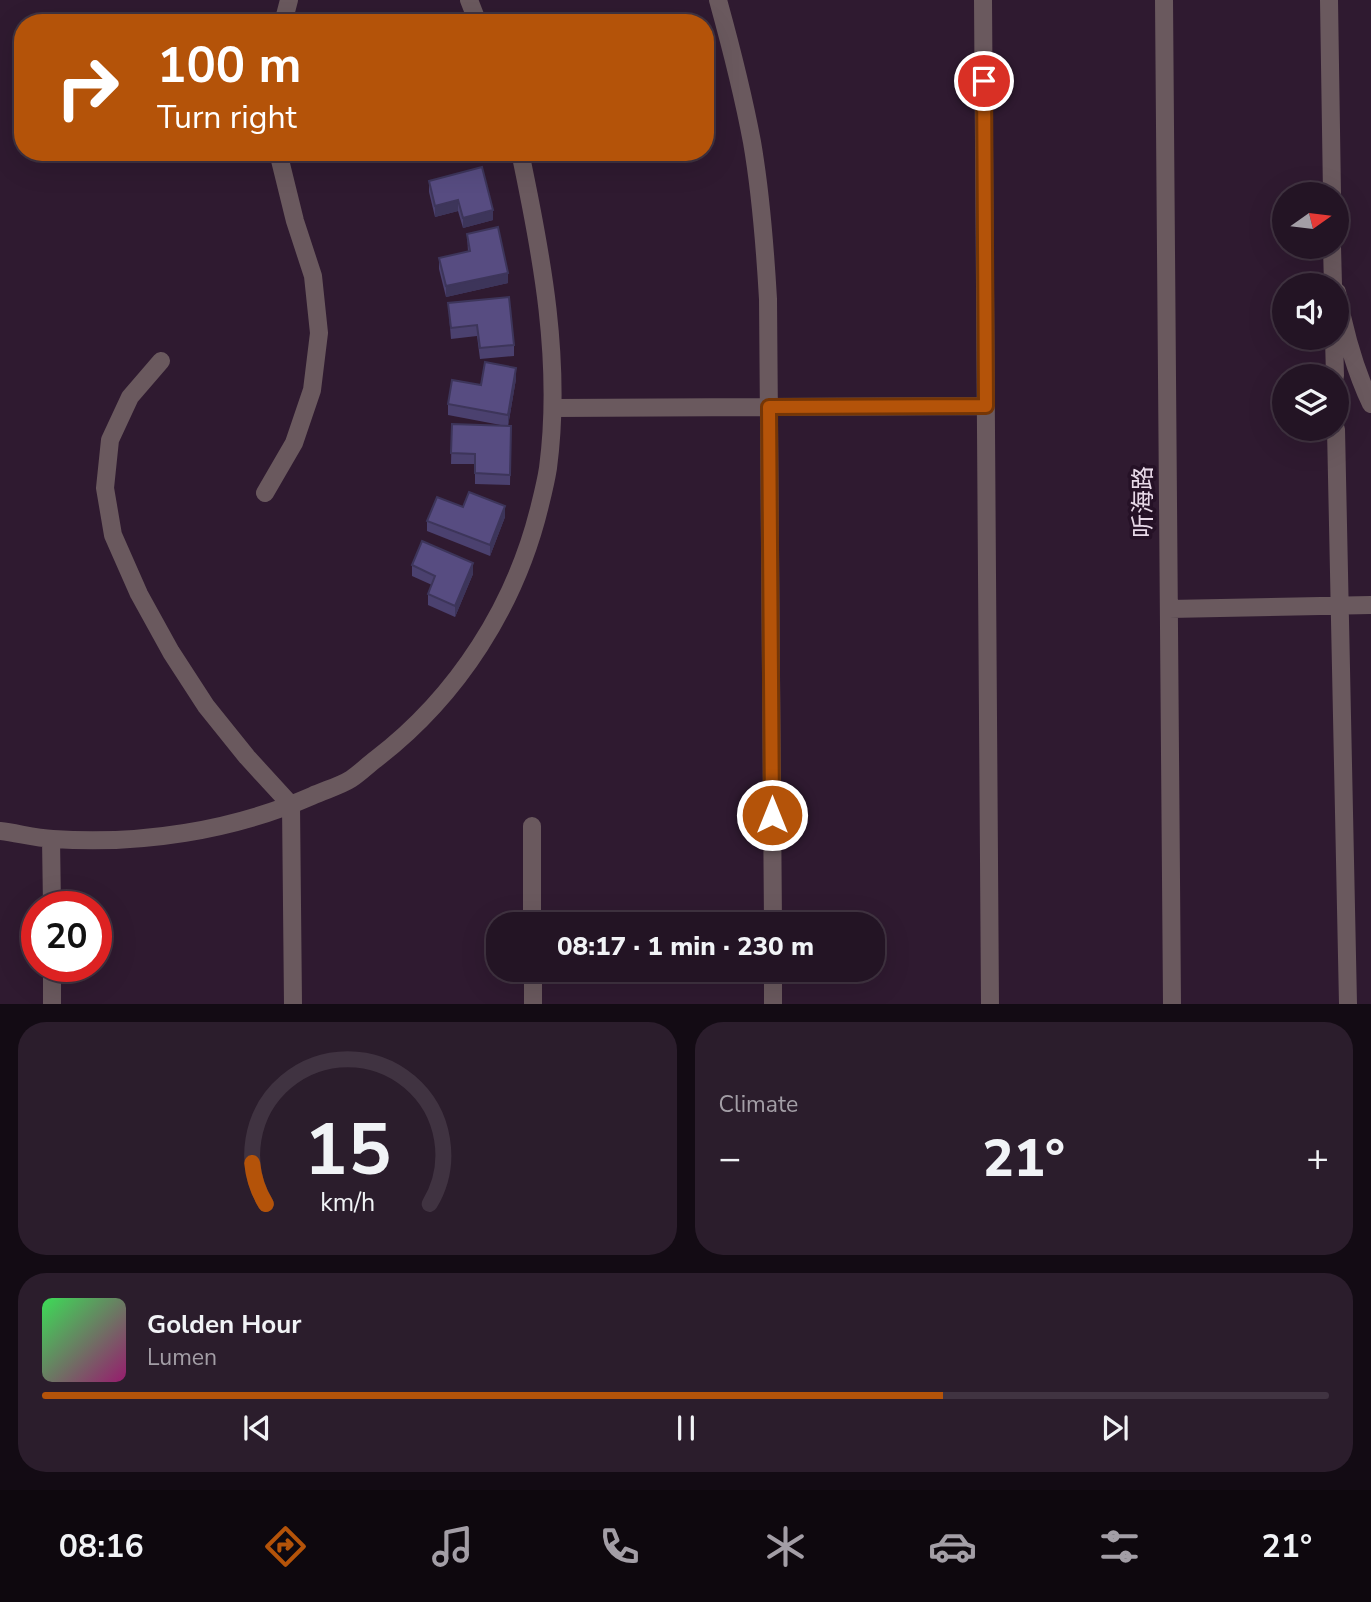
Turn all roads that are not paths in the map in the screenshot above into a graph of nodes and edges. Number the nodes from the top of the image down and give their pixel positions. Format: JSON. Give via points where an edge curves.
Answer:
{"nodes":[{"id":1,"x":718,"y":0,"type":"edge"},
{"id":2,"x":983,"y":0,"type":"edge"},
{"id":3,"x":1164,"y":0,"type":"edge"},
{"id":4,"x":1329,"y":0,"type":"edge"},
{"id":5,"x":1337,"y":0,"type":"edge"},
{"id":6,"x":1330,"y":54,"type":"junction"},
{"id":7,"x":280,"y":161,"type":"edge"},
{"id":8,"x":522,"y":161,"type":"edge"},
{"id":9,"x":1332,"y":182,"type":"edge"},
{"id":10,"x":1349,"y":344,"type":"edge"},
{"id":11,"x":162,"y":361,"type":"dead end"},
{"id":12,"x":1371,"y":404,"type":"edge"},
{"id":13,"x":986,"y":406,"type":"junction"},
{"id":14,"x":769,"y":407,"type":"junction"},
{"id":15,"x":554,"y":408,"type":"junction"},
{"id":16,"x":1336,"y":441,"type":"edge"},
{"id":17,"x":265,"y":493,"type":"dead end"},
{"id":18,"x":1340,"y":606,"type":"junction"},
{"id":19,"x":1371,"y":606,"type":"edge"},
{"id":20,"x":1169,"y":609,"type":"junction"},
{"id":21,"x":291,"y":805,"type":"junction"},
{"id":22,"x":532,"y":827,"type":"dead end"},
{"id":23,"x":0,"y":831,"type":"edge"},
{"id":24,"x":51,"y":839,"type":"junction"},
{"id":25,"x":52,"y":891,"type":"edge"},
{"id":26,"x":532,"y":912,"type":"edge"},
{"id":27,"x":772,"y":912,"type":"edge"},
{"id":28,"x":52,"y":982,"type":"edge"},
{"id":29,"x":533,"y":982,"type":"edge"},
{"id":30,"x":773,"y":982,"type":"edge"},
{"id":31,"x":52,"y":1003,"type":"edge"},
{"id":32,"x":293,"y":1003,"type":"edge"},
{"id":33,"x":533,"y":1003,"type":"edge"},
{"id":34,"x":773,"y":1003,"type":"edge"},
{"id":35,"x":990,"y":1003,"type":"edge"},
{"id":36,"x":1172,"y":1003,"type":"edge"},
{"id":37,"x":1348,"y":1003,"type":"edge"}],
"edges":[{"from":1,"to":14,"type":"street","via":[[752,143],[763,221]]},
{"from":2,"to":13,"type":"street"},
{"from":3,"to":20,"type":"street","name":"听海路"},
{"from":4,"to":6,"type":"street"},
{"from":5,"to":6,"type":"street"},
{"from":6,"to":9,"type":"street"},
{"from":7,"to":17,"type":"street","via":[[313,276],[318,333],[312,390],[298,433]]},
{"from":8,"to":15,"type":"street","via":[[539,242]]},
{"from":10,"to":12,"type":"street"},
{"from":11,"to":21,"type":"street","via":[[130,397],[110,440],[105,488],[113,534],[139,594],[206,706]]},
{"from":13,"to":14,"type":"street"},
{"from":13,"to":35,"type":"street"},
{"from":14,"to":15,"type":"street"},
{"from":14,"to":27,"type":"street"},
{"from":15,"to":21,"type":"street","via":[[548,470],[534,531],[511,590],[481,645],[444,696],[400,741],[351,779]]},
{"from":16,"to":18,"type":"street"},
{"from":18,"to":19,"type":"street"},
{"from":18,"to":20,"type":"street"},
{"from":18,"to":37,"type":"street"},
{"from":20,"to":36,"type":"street","name":"听海路"},
{"from":21,"to":24,"type":"street","via":[[175,835]]},
{"from":21,"to":32,"type":"street"},
{"from":22,"to":26,"type":"street"},
{"from":23,"to":24,"type":"street"},
{"from":24,"to":25,"type":"street"},
{"from":28,"to":31,"type":"street"},
{"from":29,"to":33,"type":"street"},
{"from":30,"to":34,"type":"street"}]}
